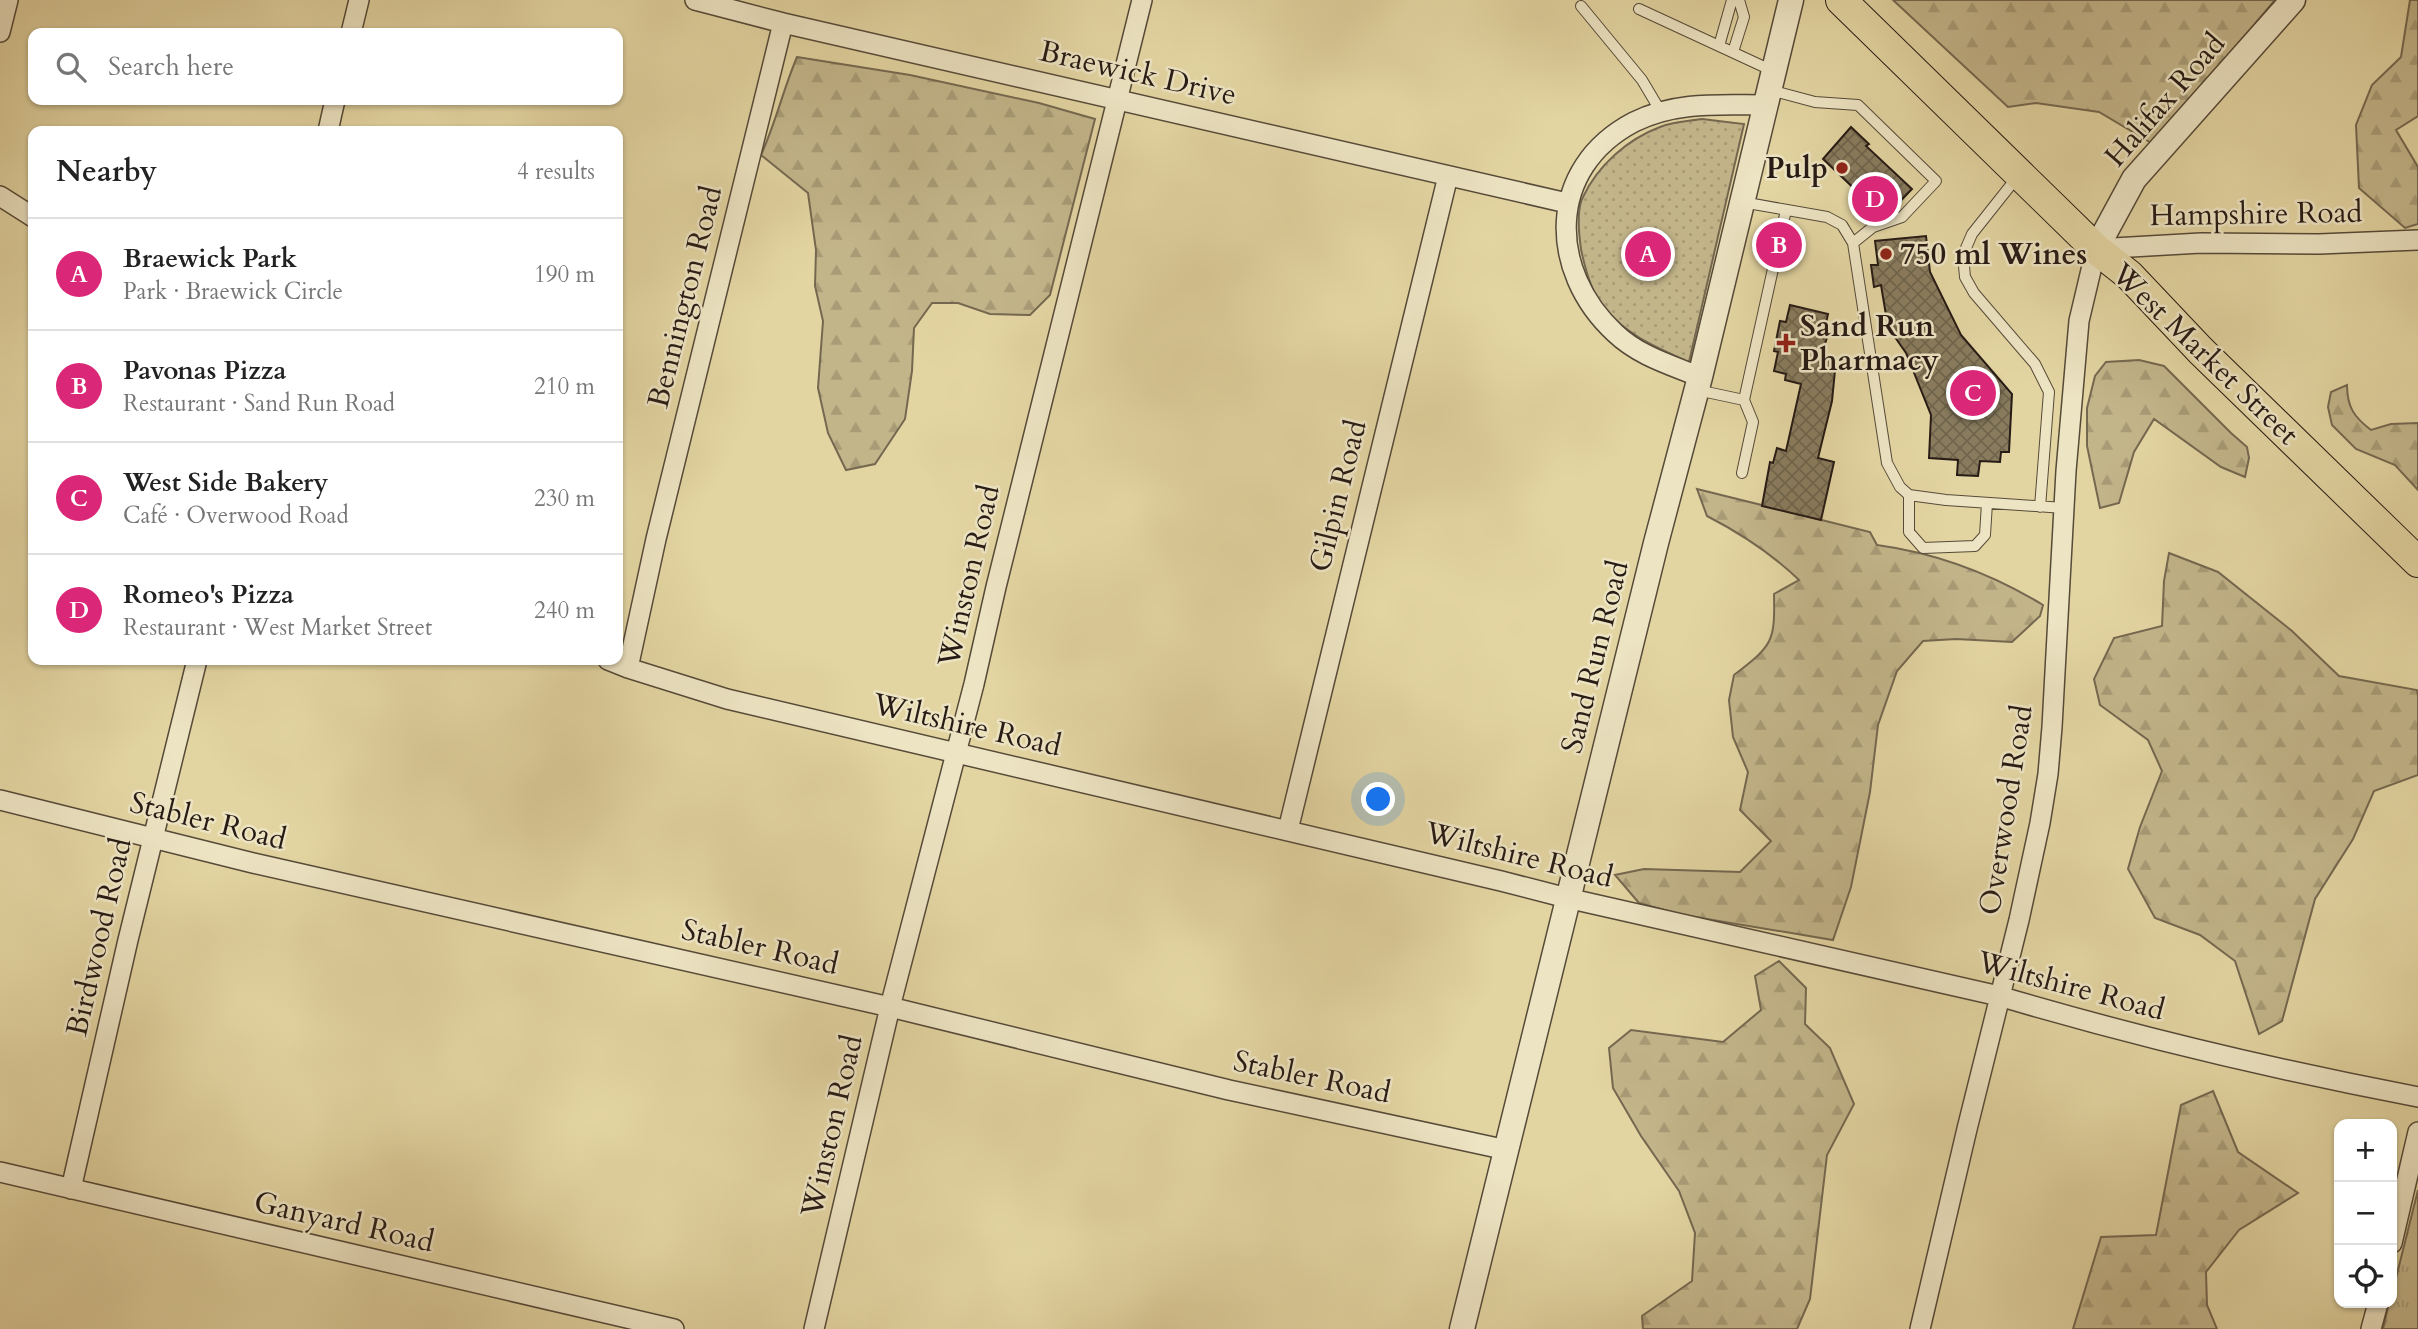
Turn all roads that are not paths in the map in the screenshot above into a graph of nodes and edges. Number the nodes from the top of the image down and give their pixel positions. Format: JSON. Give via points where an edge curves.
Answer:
{"nodes":[{"id":1,"x":8,"y":0,"type":"edge"},
{"id":2,"x":359,"y":0,"type":"edge"},
{"id":3,"x":695,"y":0,"type":"edge"},
{"id":4,"x":1142,"y":0,"type":"edge"},
{"id":5,"x":1732,"y":0,"type":"edge"},
{"id":6,"x":1739,"y":0,"type":"edge"},
{"id":7,"x":1791,"y":0,"type":"edge"},
{"id":8,"x":1841,"y":0,"type":"edge"},
{"id":9,"x":2293,"y":0,"type":"edge"},
{"id":10,"x":1581,"y":6,"type":"dead end"},
{"id":11,"x":1639,"y":9,"type":"dead end"},
{"id":12,"x":783,"y":23,"type":"junction"},
{"id":13,"x":352,"y":28,"type":"edge"},
{"id":14,"x":0,"y":32,"type":"edge"},
{"id":15,"x":1719,"y":46,"type":"junction"},
{"id":16,"x":1733,"y":52,"type":"junction"},
{"id":17,"x":1769,"y":88,"type":"junction"},
{"id":18,"x":1117,"y":98,"type":"junction"},
{"id":19,"x":334,"y":105,"type":"edge"},
{"id":20,"x":1661,"y":112,"type":"junction"},
{"id":21,"x":329,"y":126,"type":"edge"},
{"id":22,"x":2020,"y":174,"type":"junction"},
{"id":23,"x":1448,"y":176,"type":"junction"},
{"id":24,"x":0,"y":196,"type":"edge"},
{"id":25,"x":1742,"y":202,"type":"junction"},
{"id":26,"x":1567,"y":203,"type":"junction"},
{"id":27,"x":1786,"y":210,"type":"junction"},
{"id":28,"x":28,"y":214,"type":"edge"},
{"id":29,"x":2418,"y":240,"type":"edge"},
{"id":30,"x":1853,"y":243,"type":"junction"},
{"id":31,"x":2096,"y":249,"type":"junction"},
{"id":32,"x":1699,"y":383,"type":"junction"},
{"id":33,"x":1744,"y":400,"type":"junction"},
{"id":34,"x":1742,"y":473,"type":"dead end"},
{"id":35,"x":1909,"y":495,"type":"junction"},
{"id":36,"x":1987,"y":503,"type":"junction"},
{"id":37,"x":2040,"y":507,"type":"junction"},
{"id":38,"x":2064,"y":508,"type":"junction"},
{"id":39,"x":2418,"y":562,"type":"edge"},
{"id":40,"x":196,"y":665,"type":"edge"},
{"id":41,"x":620,"y":665,"type":"edge"},
{"id":42,"x":628,"y":668,"type":"junction"},
{"id":43,"x":956,"y":752,"type":"junction"},
{"id":44,"x":0,"y":800,"type":"edge"},
{"id":45,"x":1288,"y":830,"type":"junction"},
{"id":46,"x":153,"y":838,"type":"junction"},
{"id":47,"x":1567,"y":898,"type":"junction"},
{"id":48,"x":1999,"y":996,"type":"junction"},
{"id":49,"x":890,"y":1007,"type":"junction"},
{"id":50,"x":2418,"y":1097,"type":"edge"},
{"id":51,"x":2418,"y":1132,"type":"edge"},
{"id":52,"x":1507,"y":1150,"type":"junction"},
{"id":53,"x":0,"y":1172,"type":"edge"},
{"id":54,"x":71,"y":1189,"type":"junction"},
{"id":55,"x":2397,"y":1222,"type":"edge"},
{"id":56,"x":2377,"y":1308,"type":"edge"},
{"id":57,"x":674,"y":1329,"type":"edge"},
{"id":58,"x":814,"y":1329,"type":"edge"},
{"id":59,"x":1462,"y":1329,"type":"edge"},
{"id":60,"x":1920,"y":1329,"type":"edge"},
{"id":61,"x":2371,"y":1329,"type":"edge"}],
"edges":[{"from":1,"to":14,"type":"street"},
{"from":2,"to":13,"type":"street"},
{"from":3,"to":12,"type":"street","name":"Braewick Drive"},
{"from":4,"to":18,"type":"street","name":"Winston Road"},
{"from":5,"to":15,"type":"lane"},
{"from":6,"to":16,"type":"lane","via":[[1744,17]]},
{"from":7,"to":17,"type":"street","name":"Sand Run Road"},
{"from":8,"to":22,"type":"main road","name":"West Market Street"},
{"from":9,"to":31,"type":"street","name":"Halifax Road","via":[[2134,179]]},
{"from":10,"to":20,"type":"lane","via":[[1642,80]]},
{"from":11,"to":15,"type":"lane"},
{"from":12,"to":18,"type":"street","name":"Braewick Drive"},
{"from":12,"to":42,"type":"street","name":"Bennington Road"},
{"from":15,"to":16,"type":"lane"},
{"from":16,"to":17,"type":"lane"},
{"from":17,"to":20,"type":"street"},
{"from":17,"to":25,"type":"street","name":"Sand Run Road"},
{"from":17,"to":30,"type":"lane","via":[[1815,102],[1858,105],[1936,181],[1902,217],[1873,227]]},
{"from":18,"to":23,"type":"street","name":"Braewick Drive"},
{"from":18,"to":43,"type":"street","name":"Winston Road"},
{"from":19,"to":21,"type":"street"},
{"from":20,"to":26,"type":"street","via":[[1633,123],[1596,152]]},
{"from":22,"to":31,"type":"main road","name":"West Market Street"},
{"from":22,"to":37,"type":"lane","via":[[1972,234],[1964,266],[1974,293],[2035,363],[2049,392]]},
{"from":23,"to":26,"type":"street","name":"Braewick Drive"},
{"from":23,"to":45,"type":"street","name":"Gilpin Road"},
{"from":24,"to":28,"type":"street"},
{"from":25,"to":27,"type":"lane"},
{"from":25,"to":32,"type":"street","name":"Sand Run Road"},
{"from":26,"to":32,"type":"street","via":[[1568,246],[1590,305],[1631,346]]},
{"from":27,"to":30,"type":"lane","via":[[1827,217],[1842,225]]},
{"from":27,"to":33,"type":"lane"},
{"from":29,"to":31,"type":"street","name":"Hampshire Road"},
{"from":30,"to":35,"type":"lane","via":[[1887,463]]},
{"from":31,"to":38,"type":"street","name":"Overwood Road","via":[[2079,321]]},
{"from":31,"to":39,"type":"main road","name":"West Market Street","via":[[2129,275]]},
{"from":32,"to":33,"type":"lane"},
{"from":32,"to":47,"type":"street","name":"Sand Run Road"},
{"from":33,"to":34,"type":"lane","via":[[1752,422]]},
{"from":35,"to":36,"type":"lane"},
{"from":35,"to":36,"type":"lane","via":[[1909,532],[1923,548],[1976,546],[1985,535]]},
{"from":36,"to":37,"type":"lane"},
{"from":37,"to":38,"type":"lane"},
{"from":38,"to":48,"type":"street","name":"Overwood Road","via":[[2048,774],[2020,920]]},
{"from":40,"to":46,"type":"street","name":"Birdwood Road"},
{"from":41,"to":42,"type":"street","name":"Wiltshire Road"},
{"from":42,"to":43,"type":"street","name":"Wiltshire Road","via":[[727,699]]},
{"from":43,"to":45,"type":"street","name":"Wiltshire Road"},
{"from":43,"to":49,"type":"street","name":"Winston Road"},
{"from":44,"to":46,"type":"street","name":"Stabler Road"},
{"from":45,"to":47,"type":"street","name":"Wiltshire Road"},
{"from":46,"to":49,"type":"street","name":"Stabler Road"},
{"from":46,"to":54,"type":"street","name":"Birdwood Road"},
{"from":47,"to":48,"type":"street","name":"Wiltshire Road"},
{"from":47,"to":52,"type":"street","name":"Sand Run Road"},
{"from":48,"to":50,"type":"street","name":"Wiltshire Road","via":[[2210,1052]]},
{"from":48,"to":60,"type":"street","name":"Overwood Road"},
{"from":49,"to":52,"type":"street","name":"Stabler Road","via":[[1229,1090]]},
{"from":49,"to":58,"type":"street","name":"Winston Road"},
{"from":51,"to":55,"type":"street"},
{"from":52,"to":59,"type":"street","name":"Sand Run Road"},
{"from":53,"to":54,"type":"street","name":"Ganyard Road"},
{"from":54,"to":57,"type":"street","name":"Ganyard Road"},
{"from":56,"to":61,"type":"street"}]}
